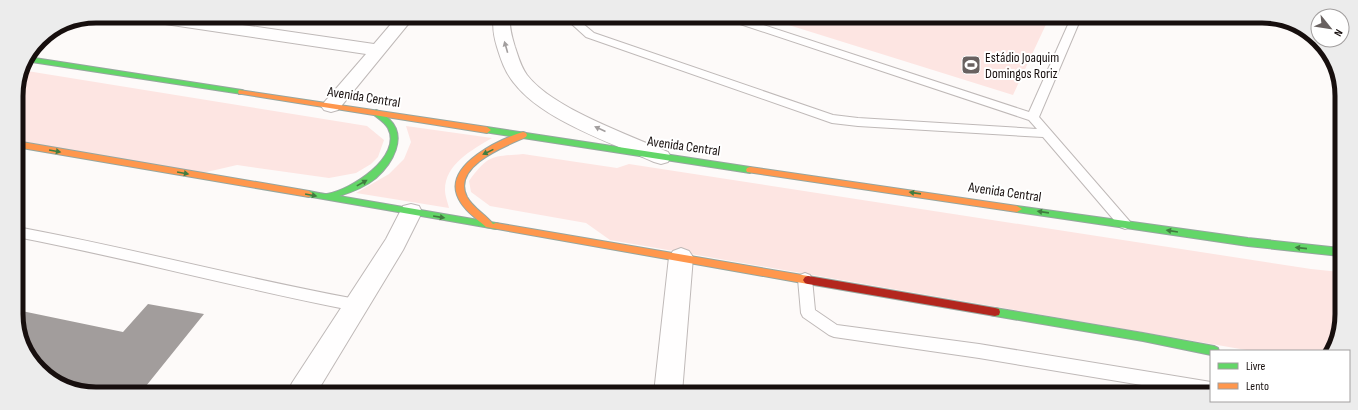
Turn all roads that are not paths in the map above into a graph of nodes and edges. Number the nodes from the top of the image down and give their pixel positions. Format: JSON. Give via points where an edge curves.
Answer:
{"nodes":[{"id":1,"x":194,"y":23,"type":"edge"},
{"id":2,"x":401,"y":23,"type":"edge"},
{"id":3,"x":501,"y":23,"type":"edge"},
{"id":4,"x":576,"y":23,"type":"edge"},
{"id":5,"x":746,"y":23,"type":"edge"},
{"id":6,"x":1074,"y":23,"type":"edge"},
{"id":7,"x":377,"y":50,"type":"junction"},
{"id":8,"x":32,"y":61,"type":"edge"},
{"id":9,"x":331,"y":106,"type":"junction"},
{"id":10,"x":376,"y":113,"type":"junction"},
{"id":11,"x":1033,"y":117,"type":"junction"},
{"id":12,"x":1045,"y":133,"type":"junction"},
{"id":13,"x":523,"y":135,"type":"junction"},
{"id":14,"x":23,"y":145,"type":"edge"},
{"id":15,"x":661,"y":156,"type":"junction"},
{"id":16,"x":326,"y":198,"type":"junction"},
{"id":17,"x":411,"y":212,"type":"junction"},
{"id":18,"x":1125,"y":224,"type":"junction"},
{"id":19,"x":490,"y":225,"type":"junction"},
{"id":20,"x":23,"y":233,"type":"edge"},
{"id":21,"x":1335,"y":251,"type":"edge"},
{"id":22,"x":682,"y":257,"type":"junction"},
{"id":23,"x":805,"y":279,"type":"junction"},
{"id":24,"x":356,"y":305,"type":"junction"},
{"id":25,"x":1210,"y":350,"type":"edge"},
{"id":26,"x":305,"y":387,"type":"edge"},
{"id":27,"x":669,"y":387,"type":"edge"},
{"id":28,"x":1199,"y":387,"type":"edge"}],
"edges":[{"from":1,"to":7,"type":"street"},
{"from":2,"to":7,"type":"street"},
{"from":15,"to":3,"type":"street","one_way":true,"via":[[568,115],[541,98],[521,80],[510,60]]},
{"from":4,"to":12,"type":"lane","via":[[590,35],[832,118],[858,122]]},
{"from":5,"to":11,"type":"lane"},
{"from":6,"to":11,"type":"lane"},
{"from":7,"to":9,"type":"street"},
{"from":8,"to":9,"type":"main road","name":"Avenida Central"},
{"from":9,"to":10,"type":"main road","name":"Avenida Central"},
{"from":10,"to":13,"type":"main road","name":"Avenida Central"},
{"from":16,"to":10,"type":"main road","one_way":true,"via":[[375,175],[390,155],[394,138],[391,125]]},
{"from":11,"to":12,"type":"lane"},
{"from":12,"to":18,"type":"lane"},
{"from":13,"to":15,"type":"main road","name":"Avenida Central"},
{"from":13,"to":19,"type":"main road","one_way":true,"via":[[478,156],[461,175],[459,189],[469,206]]},
{"from":14,"to":16,"type":"main road","one_way":true},
{"from":18,"to":15,"type":"main road","name":"Avenida Central","one_way":true},
{"from":16,"to":17,"type":"main road"},
{"from":17,"to":19,"type":"main road","one_way":true},
{"from":17,"to":24,"type":"street","via":[[395,244]]},
{"from":21,"to":18,"type":"main road","name":"Avenida Central","one_way":true},
{"from":19,"to":22,"type":"main road"},
{"from":20,"to":24,"type":"lane","via":[[65,240],[310,297]]},
{"from":22,"to":23,"type":"main road"},
{"from":22,"to":27,"type":"street"},
{"from":23,"to":25,"type":"main road"},
{"from":23,"to":28,"type":"lane","via":[[808,312],[834,331],[979,351]]},
{"from":24,"to":26,"type":"street"}]}
